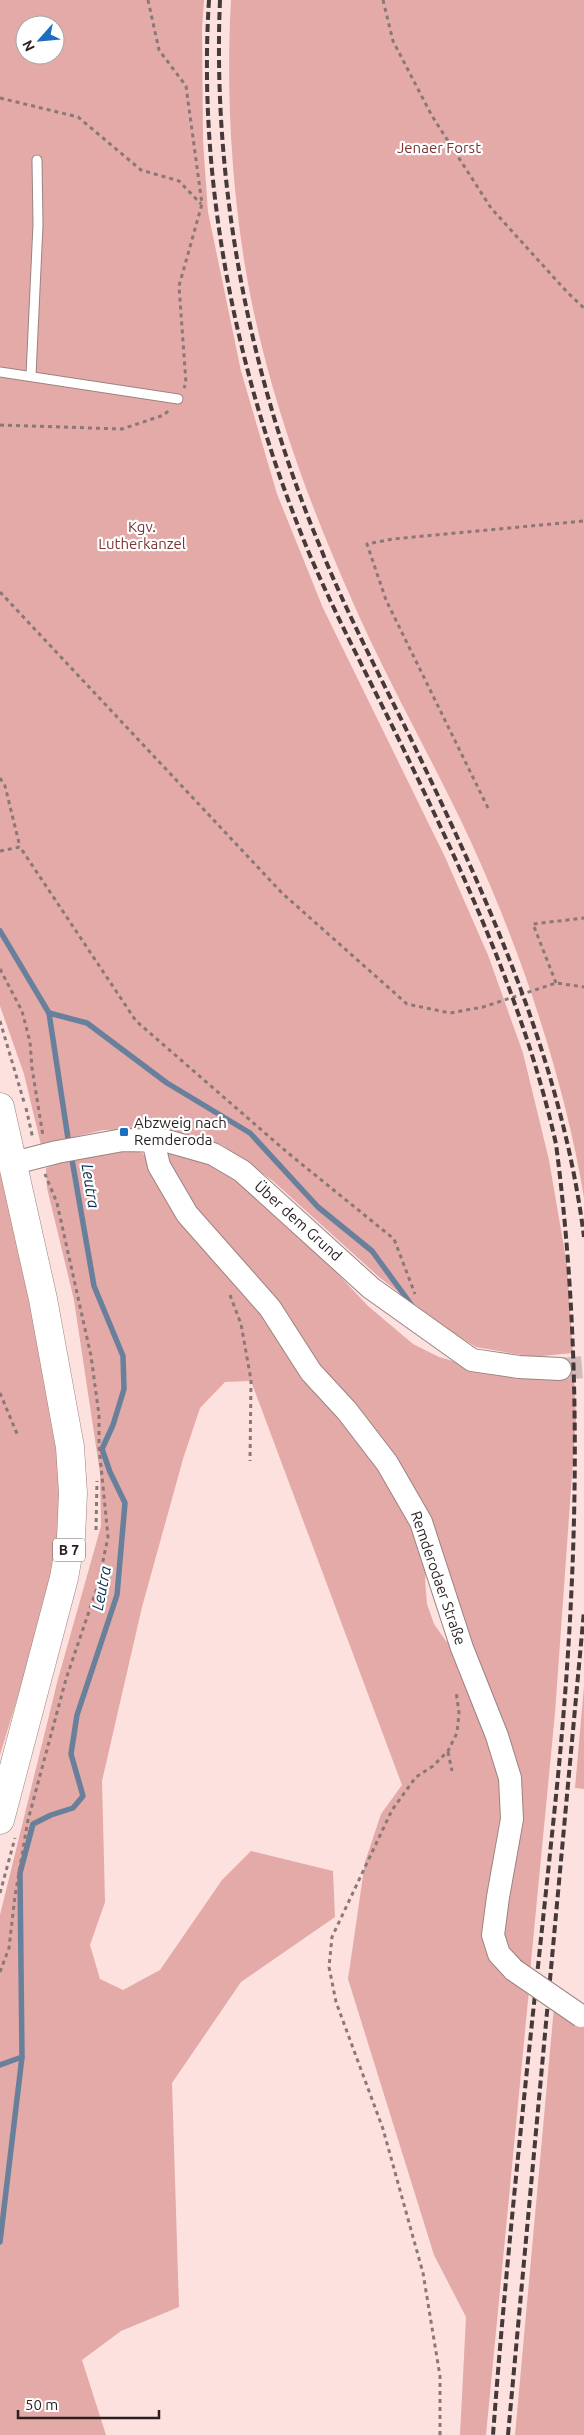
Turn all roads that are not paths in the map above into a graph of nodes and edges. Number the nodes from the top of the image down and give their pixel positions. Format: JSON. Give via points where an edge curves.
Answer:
{"nodes":[{"id":1,"x":37,"y":160,"type":"dead end"},
{"id":2,"x":0,"y":372,"type":"edge"},
{"id":3,"x":31,"y":375,"type":"junction"},
{"id":4,"x":178,"y":399,"type":"road end"},
{"id":5,"x":0,"y":1107,"type":"edge"},
{"id":6,"x":153,"y":1140,"type":"junction"},
{"id":7,"x":14,"y":1163,"type":"junction"},
{"id":8,"x":560,"y":1369,"type":"tunnel mouth"},
{"id":9,"x":6,"y":1810,"type":"edge"},
{"id":10,"x":583,"y":2018,"type":"edge"}],
"edges":[{"from":1,"to":3,"type":"lane","via":[[38,225]]},
{"from":2,"to":3,"type":"lane"},
{"from":3,"to":4,"type":"lane"},
{"from":5,"to":7,"type":"main road","number":"B 7"},
{"from":6,"to":7,"type":"street","name":"Über dem Grund","via":[[105,1142]]},
{"from":6,"to":8,"type":"street","name":"Über dem Grund","via":[[214,1154],[242,1170],[371,1288],[472,1360]]},
{"from":6,"to":10,"type":"street","name":"Remderodaer Straße","bridge":true,"via":[[159,1166],[187,1214],[270,1308],[311,1372],[347,1411],[387,1463],[420,1522],[510,1778],[512,1827],[494,1935],[499,1954],[514,1970]]},
{"from":7,"to":9,"type":"main road","number":"B 7","via":[[60,1386],[73,1492],[71,1538],[64,1578]]}]}
